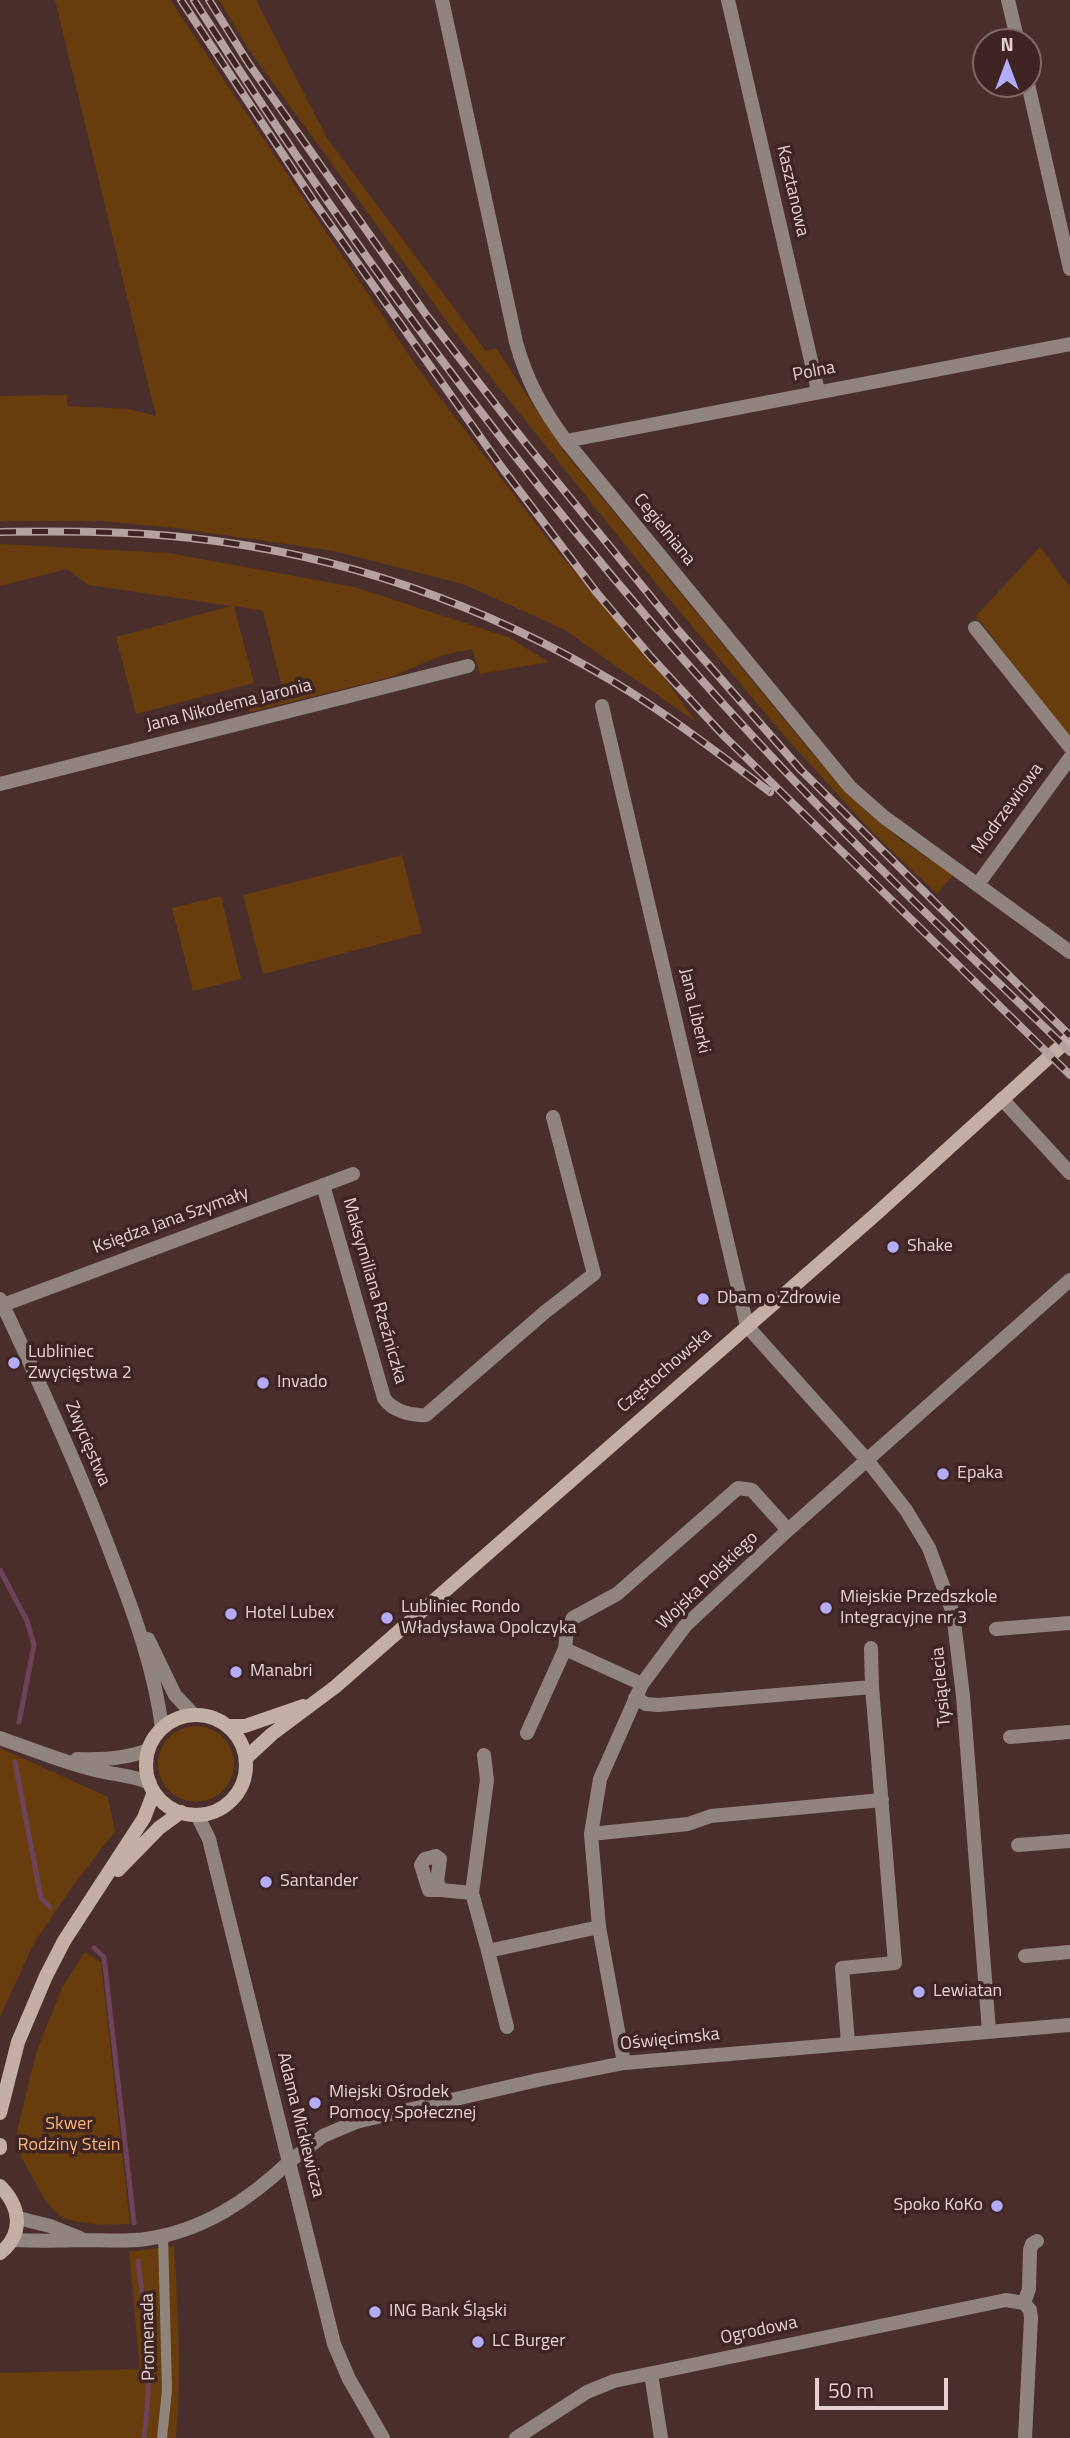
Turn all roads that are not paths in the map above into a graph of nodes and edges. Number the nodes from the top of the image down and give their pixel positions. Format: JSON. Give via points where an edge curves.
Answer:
{"nodes":[{"id":1,"x":442,"y":0,"type":"edge"},
{"id":2,"x":728,"y":0,"type":"edge"},
{"id":3,"x":1008,"y":0,"type":"edge"},
{"id":4,"x":1015,"y":28,"type":"edge"},
{"id":5,"x":1031,"y":98,"type":"edge"},
{"id":6,"x":1070,"y":269,"type":"edge"},
{"id":7,"x":1070,"y":344,"type":"edge"},
{"id":8,"x":818,"y":391,"type":"junction"},
{"id":9,"x":566,"y":441,"type":"junction"},
{"id":10,"x":975,"y":628,"type":"dead end"},
{"id":11,"x":468,"y":666,"type":"dead end"},
{"id":12,"x":602,"y":706,"type":"dead end"},
{"id":13,"x":1070,"y":747,"type":"edge"},
{"id":14,"x":1070,"y":758,"type":"edge"},
{"id":15,"x":0,"y":784,"type":"edge"},
{"id":16,"x":978,"y":884,"type":"junction"},
{"id":17,"x":1070,"y":952,"type":"edge"},
{"id":18,"x":1070,"y":1038,"type":"edge"},
{"id":19,"x":1002,"y":1099,"type":"junction"},
{"id":20,"x":553,"y":1117,"type":"dead end"},
{"id":21,"x":1070,"y":1173,"type":"edge"},
{"id":22,"x":353,"y":1174,"type":"dead end"},
{"id":23,"x":323,"y":1185,"type":"junction"},
{"id":24,"x":1070,"y":1280,"type":"edge"},
{"id":25,"x":2,"y":1302,"type":"edge"},
{"id":26,"x":747,"y":1325,"type":"junction"},
{"id":27,"x":867,"y":1460,"type":"junction"},
{"id":28,"x":788,"y":1530,"type":"junction"},
{"id":29,"x":131,"y":1607,"type":"junction"},
{"id":30,"x":1070,"y":1623,"type":"edge"},
{"id":31,"x":996,"y":1629,"type":"dead end"},
{"id":32,"x":565,"y":1648,"type":"junction"},
{"id":33,"x":871,"y":1648,"type":"dead end"},
{"id":34,"x":642,"y":1684,"type":"junction"},
{"id":35,"x":872,"y":1687,"type":"junction"},
{"id":36,"x":635,"y":1698,"type":"junction"},
{"id":37,"x":314,"y":1702,"type":"junction"},
{"id":38,"x":194,"y":1715,"type":"junction"},
{"id":39,"x":228,"y":1726,"type":"junction"},
{"id":40,"x":162,"y":1728,"type":"junction"},
{"id":41,"x":1070,"y":1732,"type":"edge"},
{"id":42,"x":527,"y":1733,"type":"dead end"},
{"id":43,"x":1010,"y":1737,"type":"dead end"},
{"id":44,"x":0,"y":1738,"type":"edge"},
{"id":45,"x":148,"y":1750,"type":"junction"},
{"id":46,"x":484,"y":1755,"type":"dead end"},
{"id":47,"x":59,"y":1758,"type":"junction"},
{"id":48,"x":246,"y":1758,"type":"junction"},
{"id":49,"x":152,"y":1787,"type":"junction"},
{"id":50,"x":882,"y":1800,"type":"junction"},
{"id":51,"x":181,"y":1812,"type":"junction"},
{"id":52,"x":197,"y":1815,"type":"junction"},
{"id":53,"x":591,"y":1834,"type":"junction"},
{"id":54,"x":1070,"y":1841,"type":"edge"},
{"id":55,"x":1018,"y":1845,"type":"dead end"},
{"id":56,"x":441,"y":1890,"type":"dead end"},
{"id":57,"x":98,"y":1891,"type":"junction"},
{"id":58,"x":472,"y":1893,"type":"junction"},
{"id":59,"x":599,"y":1927,"type":"junction"},
{"id":60,"x":488,"y":1951,"type":"junction"},
{"id":61,"x":1070,"y":1952,"type":"edge"},
{"id":62,"x":1025,"y":1956,"type":"dead end"},
{"id":63,"x":1070,"y":2025,"type":"edge"},
{"id":64,"x":507,"y":2027,"type":"dead end"},
{"id":65,"x":989,"y":2031,"type":"junction"},
{"id":66,"x":848,"y":2043,"type":"junction"},
{"id":67,"x":624,"y":2063,"type":"junction"},
{"id":68,"x":0,"y":2113,"type":"edge"},
{"id":69,"x":289,"y":2161,"type":"junction"},
{"id":70,"x":0,"y":2186,"type":"edge"},
{"id":71,"x":18,"y":2218,"type":"junction"},
{"id":72,"x":163,"y":2235,"type":"junction"},
{"id":73,"x":12,"y":2240,"type":"junction"},
{"id":74,"x":84,"y":2240,"type":"junction"},
{"id":75,"x":1037,"y":2241,"type":"dead end"},
{"id":76,"x":0,"y":2253,"type":"edge"},
{"id":77,"x":1024,"y":2302,"type":"junction"},
{"id":78,"x":651,"y":2374,"type":"junction"},
{"id":79,"x":162,"y":2438,"type":"edge"},
{"id":80,"x":383,"y":2438,"type":"edge"},
{"id":81,"x":516,"y":2438,"type":"edge"},
{"id":82,"x":662,"y":2438,"type":"edge"},
{"id":83,"x":1025,"y":2438,"type":"edge"}],
"edges":[{"from":1,"to":9,"type":"street","name":"Cegielniana","via":[[516,342],[530,385]]},
{"from":2,"to":8,"type":"street","name":"Kasztanowa"},
{"from":3,"to":4,"type":"street"},
{"from":5,"to":6,"type":"street"},
{"from":7,"to":8,"type":"street","name":"Polna"},
{"from":8,"to":9,"type":"street","name":"Polna"},
{"from":9,"to":16,"type":"street","name":"Cegielniana","via":[[850,787]]},
{"from":10,"to":13,"type":"street"},
{"from":11,"to":15,"type":"street","name":"Jana Nikodema Jaronia"},
{"from":12,"to":26,"type":"street","name":"Jana Liberki"},
{"from":14,"to":16,"type":"street","name":"Modrzewiowa"},
{"from":16,"to":17,"type":"street","name":"Cegielniana"},
{"from":18,"to":19,"type":"main road","name":"Częstochowska"},
{"from":19,"to":21,"type":"street"},
{"from":19,"to":26,"type":"main road","name":"Częstochowska"},
{"from":20,"to":23,"type":"street","name":"Maksymiliana Rzeźniczka","via":[[594,1274],[426,1415],[392,1407],[384,1398]]},
{"from":22,"to":23,"type":"street","name":"Księdza Jana Szymały"},
{"from":23,"to":25,"type":"street","name":"Księdza Jana Szymały"},
{"from":24,"to":27,"type":"street","name":"Wojska Polskiego"},
{"from":25,"to":29,"type":"street","name":"Zwycięstwa","via":[[62,1432]]},
{"from":26,"to":27,"type":"street","name":"Tysiąclecia"},
{"from":26,"to":37,"type":"main road","name":"Częstochowska"},
{"from":27,"to":28,"type":"street","name":"Wojska Polskiego"},
{"from":27,"to":65,"type":"street","name":"Tysiąclecia","via":[[929,1548],[953,1613]]},
{"from":28,"to":32,"type":"street","via":[[752,1490],[738,1488],[617,1594],[573,1618]]},
{"from":28,"to":34,"type":"street","name":"Wojska Polskiego","via":[[685,1626]]},
{"from":29,"to":38,"type":"street","name":"Zwycięstwa","via":[[175,1695]]},
{"from":29,"to":40,"type":"street","name":"Zwycięstwa"},
{"from":30,"to":31,"type":"street"},
{"from":32,"to":34,"type":"street"},
{"from":32,"to":42,"type":"street"},
{"from":33,"to":35,"type":"street"},
{"from":34,"to":36,"type":"street","name":"Wojska Polskiego"},
{"from":35,"to":36,"type":"street","via":[[658,1705]]},
{"from":35,"to":50,"type":"street"},
{"from":36,"to":53,"type":"street","name":"Wojska Polskiego","via":[[600,1779]]},
{"from":37,"to":39,"type":"main road","name":"Częstochowska","via":[[245,1726]]},
{"from":37,"to":48,"type":"main road","name":"Częstochowska"},
{"from":38,"to":39,"type":"main road"},
{"from":38,"to":40,"type":"main road"},
{"from":39,"to":48,"type":"main road"},
{"from":40,"to":45,"type":"main road"},
{"from":41,"to":43,"type":"street"},
{"from":44,"to":47,"type":"street"},
{"from":45,"to":47,"type":"street","via":[[116,1758]]},
{"from":45,"to":49,"type":"main road"},
{"from":46,"to":58,"type":"street","via":[[487,1780]]},
{"from":47,"to":49,"type":"street","via":[[135,1776]]},
{"from":48,"to":52,"type":"main road","via":[[242,1785],[234,1797],[217,1810]]},
{"from":49,"to":51,"type":"main road","via":[[166,1805]]},
{"from":49,"to":57,"type":"main road","via":[[144,1818]]},
{"from":50,"to":53,"type":"street","via":[[711,1816],[688,1824]]},
{"from":50,"to":66,"type":"street","via":[[895,1963],[842,1968]]},
{"from":51,"to":52,"type":"main road"},
{"from":51,"to":57,"type":"main road","via":[[159,1828]]},
{"from":52,"to":69,"type":"street","name":"Adama Mickiewicza","via":[[209,1839]]},
{"from":53,"to":59,"type":"street","name":"Wojska Polskiego"},
{"from":54,"to":55,"type":"street"},
{"from":56,"to":58,"type":"street"},
{"from":57,"to":68,"type":"main road","via":[[64,1941],[31,2008]]},
{"from":58,"to":60,"type":"street"},
{"from":59,"to":60,"type":"street"},
{"from":59,"to":67,"type":"street","name":"Wojska Polskiego"},
{"from":60,"to":64,"type":"street"},
{"from":61,"to":62,"type":"street"},
{"from":63,"to":65,"type":"street","name":"Oświęcimska"},
{"from":65,"to":66,"type":"street","name":"Oświęcimska"},
{"from":66,"to":67,"type":"street","name":"Oświęcimska"},
{"from":67,"to":69,"type":"street","name":"Oświęcimska","via":[[356,2122],[328,2133]]},
{"from":69,"to":72,"type":"street","name":"Oświęcimska","via":[[221,2214]]},
{"from":69,"to":80,"type":"street","name":"Adama Mickiewicza","via":[[334,2344]]},
{"from":70,"to":71,"type":"main road","via":[[12,2198]]},
{"from":71,"to":73,"type":"main road"},
{"from":71,"to":74,"type":"street"},
{"from":72,"to":74,"type":"street","name":"Oświęcimska"},
{"from":72,"to":79,"type":"street","name":"Promenada","via":[[167,2390]]},
{"from":73,"to":74,"type":"street","name":"Oświęcimska"},
{"from":73,"to":76,"type":"main road"},
{"from":75,"to":77,"type":"street","via":[[1030,2250]]},
{"from":77,"to":78,"type":"street","name":"Ogrodowa","via":[[1006,2300]]},
{"from":77,"to":83,"type":"street","via":[[1031,2318]]},
{"from":78,"to":81,"type":"street","name":"Ogrodowa","via":[[587,2392]]},
{"from":78,"to":82,"type":"street"}]}
